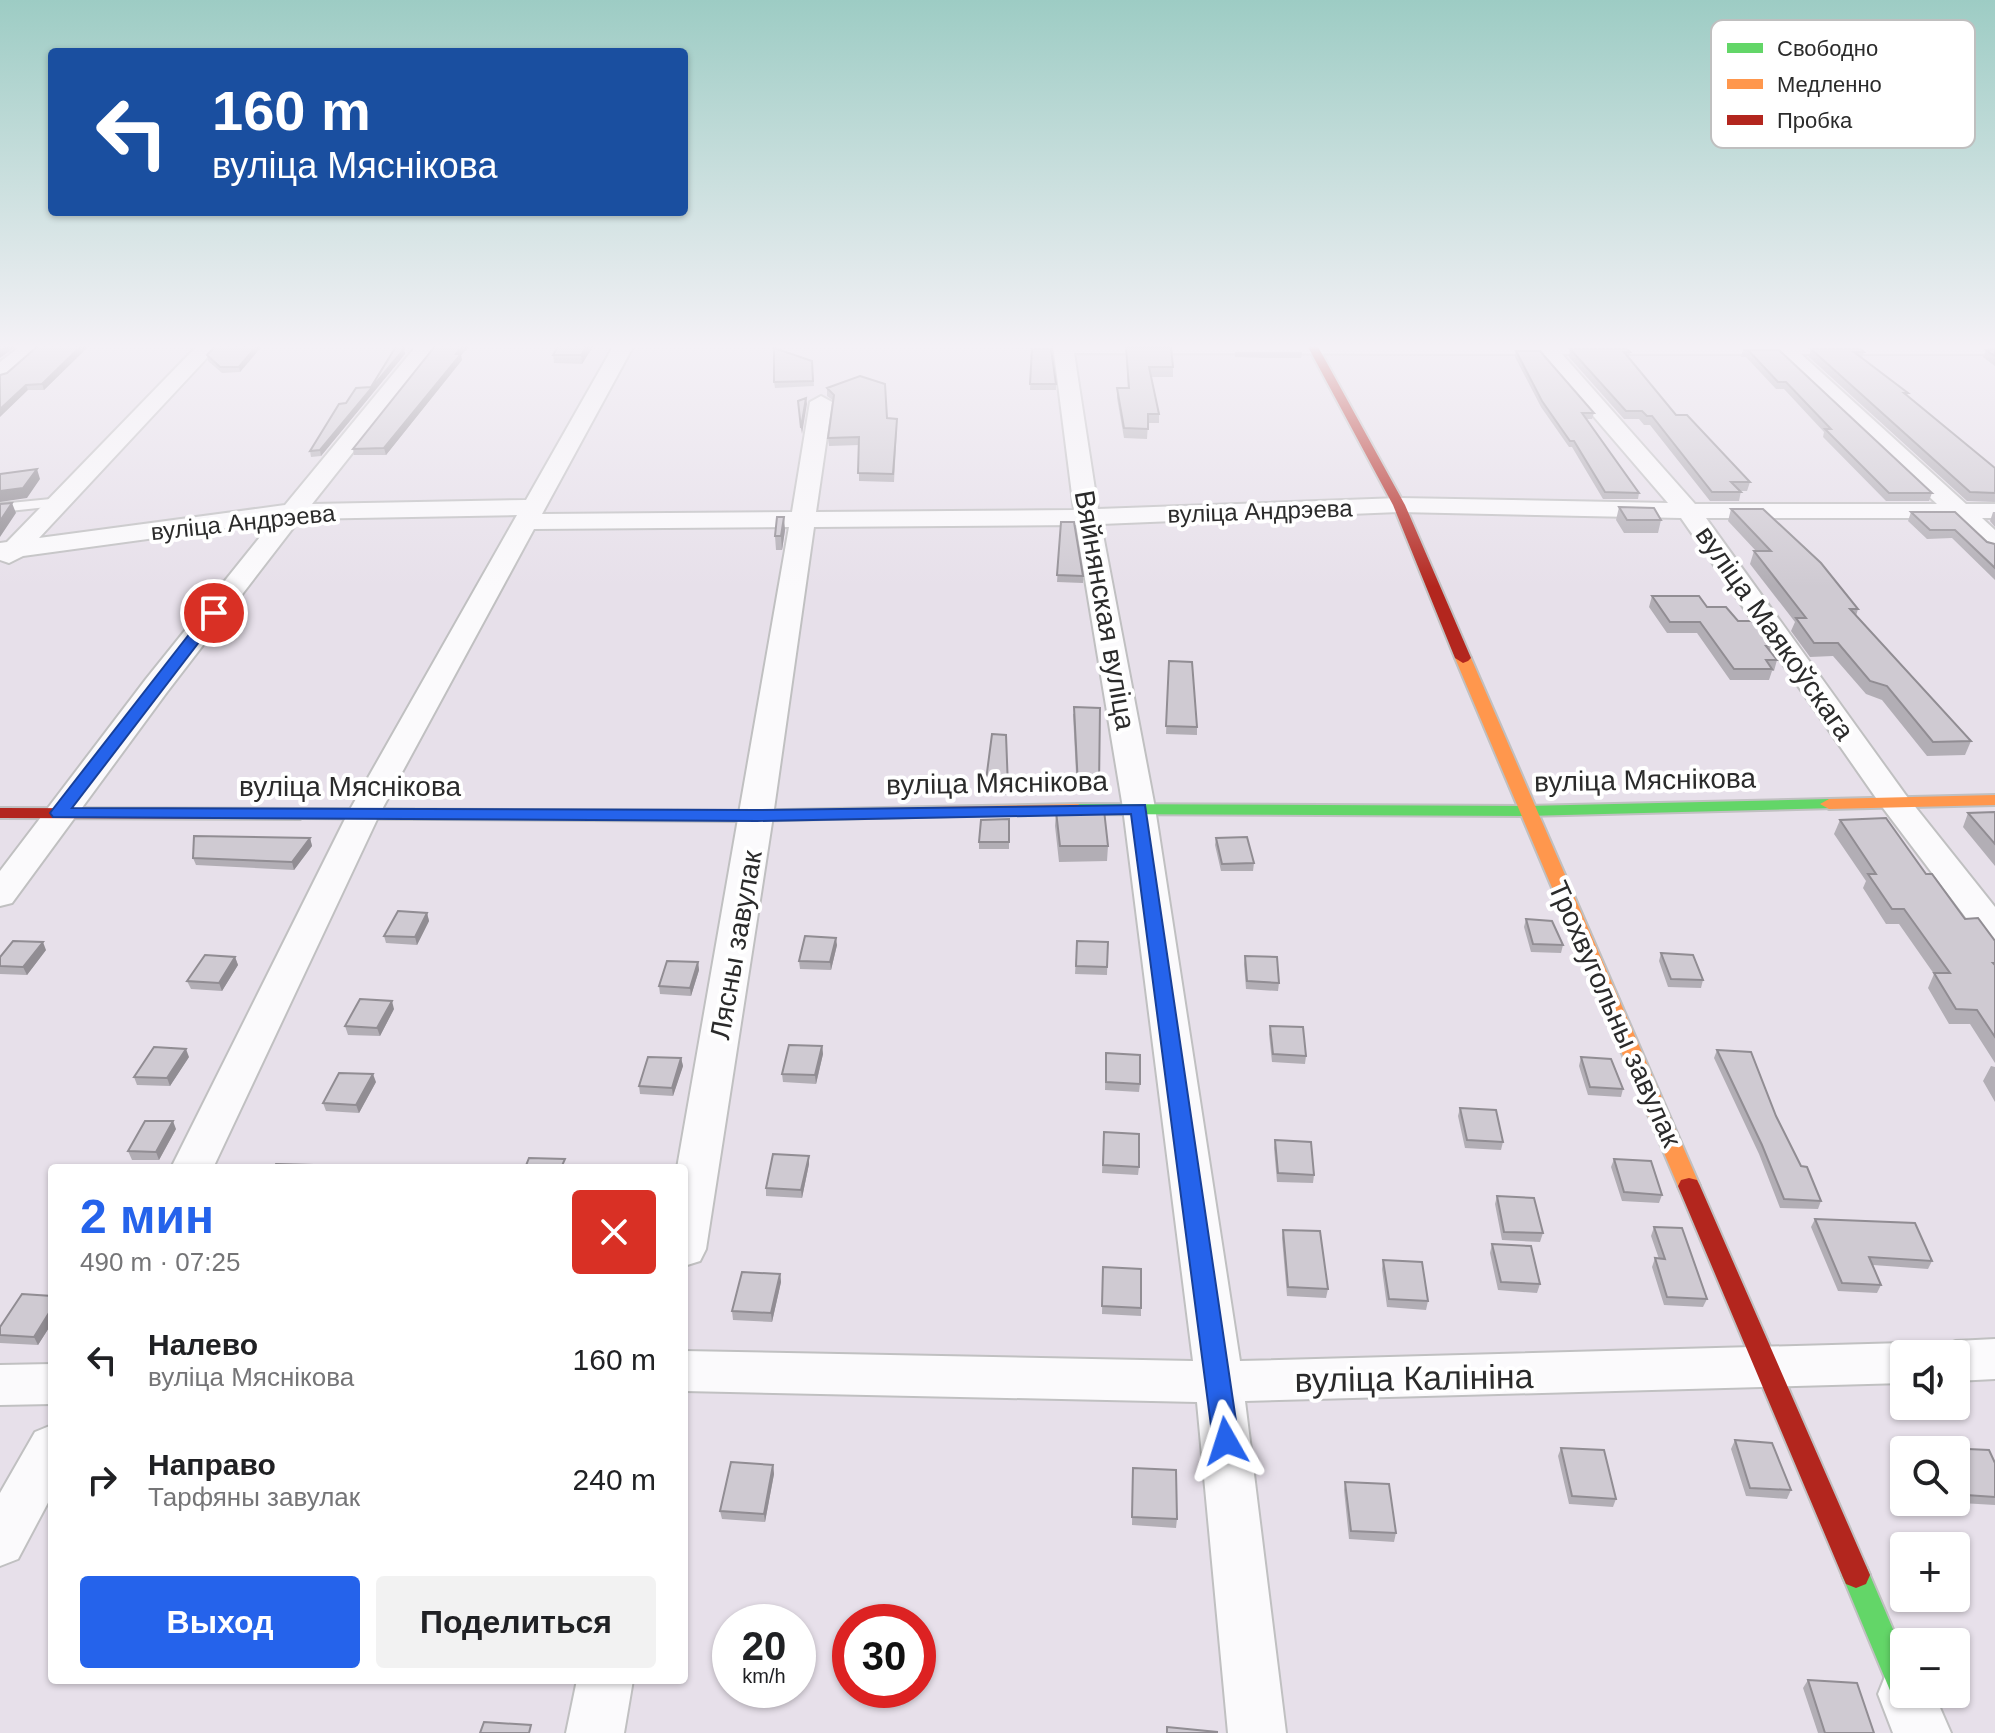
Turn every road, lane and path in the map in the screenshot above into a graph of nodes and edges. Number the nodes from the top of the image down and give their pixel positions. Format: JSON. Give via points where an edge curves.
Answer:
{"nodes":[{"id":1,"x":133,"y":426,"type":"edge"},
{"id":2,"x":362,"y":426,"type":"edge"},
{"id":3,"x":579,"y":426,"type":"edge"},
{"id":4,"x":818,"y":426,"type":"edge"},
{"id":5,"x":1075,"y":426,"type":"edge"},
{"id":6,"x":1356,"y":426,"type":"edge"},
{"id":7,"x":1614,"y":426,"type":"edge"},
{"id":8,"x":1868,"y":426,"type":"edge"},
{"id":9,"x":61,"y":502,"type":"junction"},
{"id":10,"x":1399,"y":505,"type":"junction"},
{"id":11,"x":0,"y":508,"type":"edge"},
{"id":12,"x":1688,"y":511,"type":"junction"},
{"id":13,"x":1995,"y":511,"type":"edge"},
{"id":14,"x":291,"y":512,"type":"junction"},
{"id":15,"x":1960,"y":512,"type":"junction"},
{"id":16,"x":530,"y":515,"type":"junction"},
{"id":17,"x":1087,"y":517,"type":"junction"},
{"id":18,"x":804,"y":520,"type":"junction"},
{"id":19,"x":1995,"y":544,"type":"edge"},
{"id":20,"x":5,"y":554,"type":"edge"},
{"id":21,"x":1995,"y":800,"type":"edge"},
{"id":22,"x":1894,"y":801,"type":"junction"},
{"id":23,"x":1139,"y":808,"type":"junction"},
{"id":24,"x":1526,"y":811,"type":"junction"},
{"id":25,"x":0,"y":813,"type":"edge"},
{"id":26,"x":59,"y":813,"type":"junction"},
{"id":27,"x":364,"y":813,"type":"junction"},
{"id":28,"x":757,"y":816,"type":"junction"},
{"id":29,"x":0,"y":895,"type":"edge"},
{"id":30,"x":1995,"y":931,"type":"edge"},
{"id":31,"x":194,"y":1164,"type":"edge"},
{"id":32,"x":688,"y":1225,"type":"edge"},
{"id":33,"x":1995,"y":1359,"type":"edge"},
{"id":34,"x":1970,"y":1360,"type":"edge"},
{"id":35,"x":1890,"y":1364,"type":"edge"},
{"id":36,"x":1769,"y":1369,"type":"junction"},
{"id":37,"x":688,"y":1371,"type":"edge"},
{"id":38,"x":1219,"y":1382,"type":"junction"},
{"id":39,"x":48,"y":1384,"type":"edge"},
{"id":40,"x":0,"y":1385,"type":"edge"},
{"id":41,"x":48,"y":1454,"type":"edge"},
{"id":42,"x":0,"y":1542,"type":"edge"},
{"id":43,"x":1890,"y":1656,"type":"edge"},
{"id":44,"x":604,"y":1684,"type":"edge"},
{"id":45,"x":1912,"y":1708,"type":"edge"},
{"id":46,"x":595,"y":1733,"type":"edge"},
{"id":47,"x":1257,"y":1733,"type":"edge"},
{"id":48,"x":1922,"y":1733,"type":"edge"}],
"edges":[{"from":1,"to":9,"type":"street"},
{"from":2,"to":14,"type":"street"},
{"from":3,"to":16,"type":"street"},
{"from":4,"to":18,"type":"street","name":"Лясны завулак"},
{"from":5,"to":17,"type":"street","name":"Вяйнянская вуліца"},
{"from":6,"to":10,"type":"street","name":"Трохвугольны завулак"},
{"from":7,"to":12,"type":"street","name":"вуліца Маякоўскага"},
{"from":8,"to":15,"type":"street"},
{"from":9,"to":11,"type":"lane"},
{"from":9,"to":20,"type":"street"},
{"from":10,"to":12,"type":"street","name":"вуліца Андрэева"},
{"from":10,"to":17,"type":"street","name":"вуліца Андрэева"},
{"from":10,"to":24,"type":"street","name":"Трохвугольны завулак"},
{"from":12,"to":15,"type":"street","name":"вуліца Андрэева"},
{"from":12,"to":22,"type":"street","name":"вуліца Маякоўскага"},
{"from":13,"to":15,"type":"street","name":"вуліца Андрэева"},
{"from":14,"to":16,"type":"street","name":"вуліца Андрэева"},
{"from":14,"to":20,"type":"street","name":"вуліца Андрэева"},
{"from":14,"to":26,"type":"street"},
{"from":15,"to":19,"type":"street"},
{"from":16,"to":18,"type":"street","name":"вуліца Андрэева"},
{"from":16,"to":27,"type":"street"},
{"from":17,"to":18,"type":"street","name":"вуліца Андрэева"},
{"from":17,"to":23,"type":"street","name":"Вяйнянская вуліца"},
{"from":18,"to":28,"type":"street","name":"Лясны завулак"},
{"from":21,"to":22,"type":"street","name":"вуліца Мяснікова"},
{"from":22,"to":24,"type":"street","name":"вуліца Мяснікова"},
{"from":22,"to":30,"type":"street","name":"вуліца Маякоўскага"},
{"from":23,"to":24,"type":"street","name":"вуліца Мяснікова"},
{"from":23,"to":28,"type":"street","name":"вуліца Мяснікова"},
{"from":23,"to":38,"type":"street","name":"Вяйнянская вуліца"},
{"from":24,"to":36,"type":"street","name":"Трохвугольны завулак"},
{"from":25,"to":26,"type":"street","name":"вуліца Мяснікова"},
{"from":26,"to":27,"type":"street","name":"вуліца Мяснікова"},
{"from":26,"to":29,"type":"street"},
{"from":27,"to":28,"type":"street","name":"вуліца Мяснікова"},
{"from":27,"to":31,"type":"street"},
{"from":28,"to":32,"type":"street","name":"Лясны завулак"},
{"from":33,"to":34,"type":"street"},
{"from":35,"to":36,"type":"street","name":"вуліца Калініна"},
{"from":36,"to":38,"type":"street","name":"вуліца Калініна"},
{"from":36,"to":43,"type":"street","name":"Трохвугольны завулак"},
{"from":37,"to":38,"type":"street","name":"вуліца Калініна"},
{"from":38,"to":47,"type":"street","name":"Вяйнянская вуліца"},
{"from":39,"to":40,"type":"street"},
{"from":41,"to":42,"type":"street"},
{"from":44,"to":46,"type":"street"},
{"from":45,"to":48,"type":"street","name":"Трохвугольны завулак"}]}
